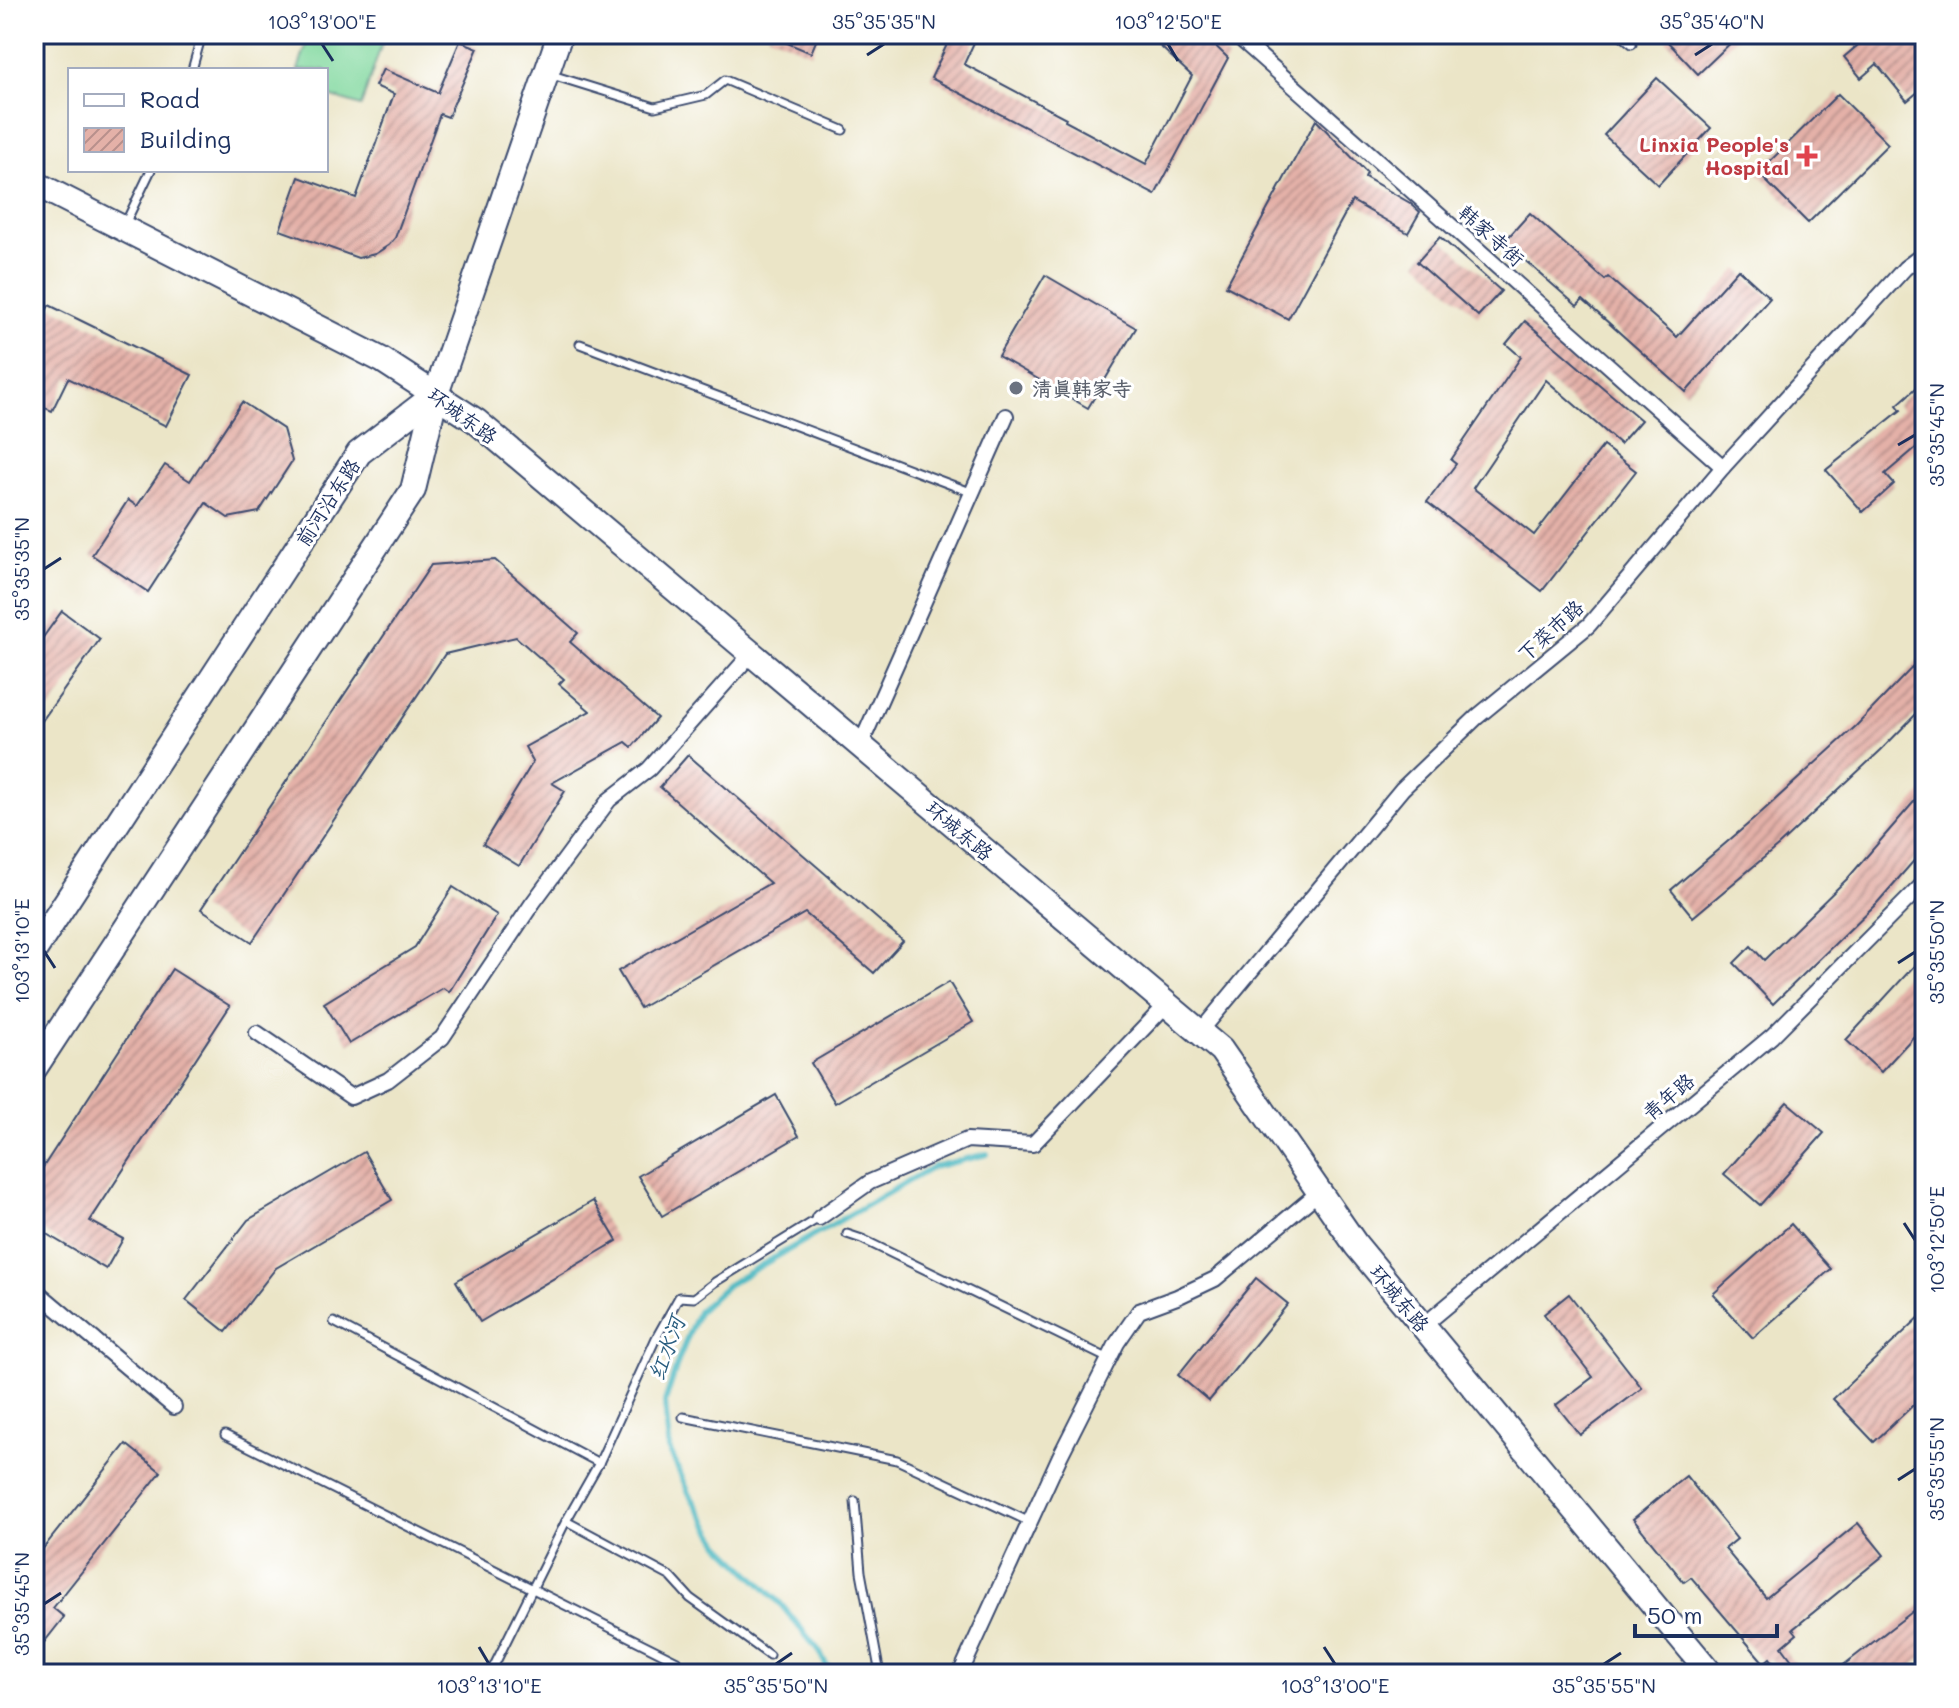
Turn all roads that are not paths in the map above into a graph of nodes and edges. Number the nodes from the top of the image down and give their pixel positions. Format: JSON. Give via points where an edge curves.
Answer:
{"nodes":[{"id":1,"x":202,"y":34,"type":"edge"},
{"id":2,"x":560,"y":34,"type":"edge"},
{"id":3,"x":1235,"y":34,"type":"edge"},
{"id":4,"x":1620,"y":34,"type":"edge"},
{"id":5,"x":1632,"y":44,"type":"dead end"},
{"id":6,"x":193,"y":68,"type":"edge"},
{"id":7,"x":547,"y":73,"type":"junction"},
{"id":8,"x":843,"y":130,"type":"dead end"},
{"id":9,"x":150,"y":172,"type":"edge"},
{"id":10,"x":34,"y":183,"type":"edge"},
{"id":11,"x":123,"y":228,"type":"junction"},
{"id":12,"x":1925,"y":253,"type":"edge"},
{"id":13,"x":580,"y":344,"type":"dead end"},
{"id":14,"x":436,"y":394,"type":"junction"},
{"id":15,"x":1006,"y":416,"type":"dead end"},
{"id":16,"x":1723,"y":467,"type":"junction"},
{"id":17,"x":973,"y":493,"type":"junction"},
{"id":18,"x":751,"y":654,"type":"junction"},
{"id":19,"x":860,"y":746,"type":"junction"},
{"id":20,"x":1925,"y":882,"type":"edge"},
{"id":21,"x":34,"y":951,"type":"edge"},
{"id":22,"x":1167,"y":1004,"type":"junction"},
{"id":23,"x":1200,"y":1032,"type":"junction"},
{"id":24,"x":257,"y":1033,"type":"dead end"},
{"id":25,"x":34,"y":1069,"type":"edge"},
{"id":26,"x":1319,"y":1192,"type":"junction"},
{"id":27,"x":819,"y":1218,"type":"joint"},
{"id":28,"x":847,"y":1234,"type":"dead end"},
{"id":29,"x":34,"y":1289,"type":"edge"},
{"id":30,"x":334,"y":1322,"type":"dead end"},
{"id":31,"x":1423,"y":1326,"type":"junction"},
{"id":32,"x":1109,"y":1359,"type":"junction"},
{"id":33,"x":174,"y":1407,"type":"dead end"},
{"id":34,"x":683,"y":1417,"type":"dead end"},
{"id":35,"x":225,"y":1435,"type":"dead end"},
{"id":36,"x":599,"y":1463,"type":"junction"},
{"id":37,"x":855,"y":1501,"type":"dead end"},
{"id":38,"x":566,"y":1521,"type":"junction"},
{"id":39,"x":1030,"y":1522,"type":"junction"},
{"id":40,"x":531,"y":1589,"type":"junction"},
{"id":41,"x":769,"y":1655,"type":"dead end"},
{"id":42,"x":677,"y":1661,"type":"dead end"},
{"id":43,"x":490,"y":1674,"type":"edge"},
{"id":44,"x":880,"y":1674,"type":"edge"},
{"id":45,"x":960,"y":1674,"type":"edge"},
{"id":46,"x":1711,"y":1674,"type":"edge"}],
"edges":[{"from":1,"to":6,"type":"lane"},
{"from":2,"to":7,"type":"main road"},
{"from":3,"to":16,"type":"street","name":"韩家寺街"},
{"from":4,"to":5,"type":"lane"},
{"from":7,"to":8,"type":"lane","via":[[655,107],[706,95],[725,80]]},
{"from":7,"to":14,"type":"main road"},
{"from":9,"to":11,"type":"lane"},
{"from":10,"to":11,"type":"main road","name":"环城东路"},
{"from":11,"to":14,"type":"main road","name":"环城东路","via":[[382,360]]},
{"from":12,"to":16,"type":"street","name":"下菜市路","via":[[1905,268]]},
{"from":13,"to":17,"type":"lane"},
{"from":14,"to":18,"type":"main road","name":"环城东路","via":[[476,421]]},
{"from":14,"to":21,"type":"main road","name":"前河沿东路","via":[[359,453]]},
{"from":14,"to":25,"type":"main road","via":[[413,490]]},
{"from":15,"to":17,"type":"street"},
{"from":16,"to":23,"type":"street","name":"下菜市路","via":[[1589,625],[1477,717],[1402,789]]},
{"from":17,"to":19,"type":"street"},
{"from":18,"to":19,"type":"main road","name":"环城东路"},
{"from":18,"to":24,"type":"street","via":[[649,769],[609,800],[442,1038],[421,1055],[388,1080],[351,1097]]},
{"from":19,"to":22,"type":"main road","name":"环城东路"},
{"from":20,"to":31,"type":"street","name":"青年路","via":[[1772,1036]]},
{"from":22,"to":23,"type":"main road","name":"环城东路"},
{"from":22,"to":27,"type":"street","via":[[1033,1144],[967,1140],[870,1182]]},
{"from":23,"to":26,"type":"main road","name":"环城东路","via":[[1221,1050]]},
{"from":26,"to":31,"type":"main road","name":"环城东路"},
{"from":26,"to":32,"type":"street","via":[[1215,1279],[1139,1311]]},
{"from":27,"to":36,"type":"lane","via":[[694,1298],[679,1297]]},
{"from":28,"to":32,"type":"lane"},
{"from":29,"to":33,"type":"street"},
{"from":30,"to":36,"type":"lane"},
{"from":31,"to":46,"type":"main road","name":"环城东路"},
{"from":32,"to":39,"type":"street"},
{"from":34,"to":39,"type":"lane","via":[[897,1460]]},
{"from":35,"to":40,"type":"lane"},
{"from":36,"to":38,"type":"lane"},
{"from":37,"to":44,"type":"lane","via":[[861,1572]]},
{"from":38,"to":40,"type":"lane"},
{"from":38,"to":41,"type":"lane","via":[[671,1577],[690,1598]]},
{"from":39,"to":45,"type":"street"},
{"from":40,"to":42,"type":"lane"},
{"from":40,"to":43,"type":"lane"}]}
